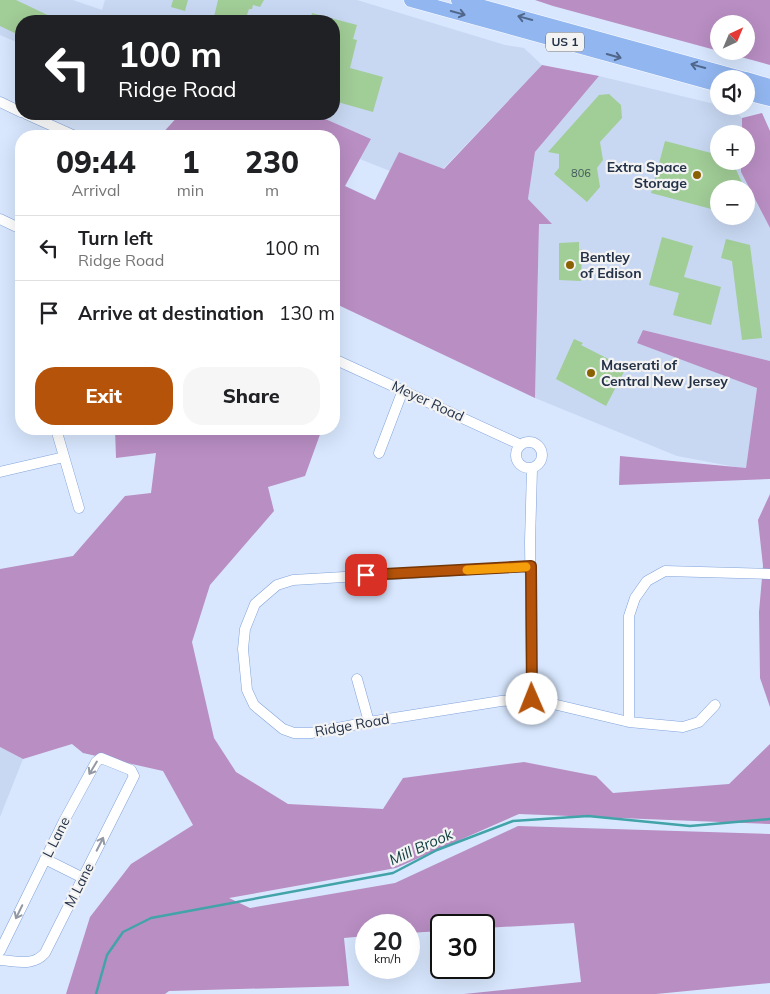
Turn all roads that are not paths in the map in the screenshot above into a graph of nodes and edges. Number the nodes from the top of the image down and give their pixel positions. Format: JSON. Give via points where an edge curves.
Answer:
{"nodes":[{"id":1,"x":411,"y":0,"type":"edge"},
{"id":2,"x":458,"y":0,"type":"edge"},
{"id":3,"x":713,"y":70,"type":"edge"},
{"id":4,"x":755,"y":82,"type":"edge"},
{"id":5,"x":710,"y":83,"type":"edge"},
{"id":6,"x":770,"y":86,"type":"edge"},
{"id":7,"x":755,"y":95,"type":"edge"},
{"id":8,"x":770,"y":99,"type":"edge"},
{"id":9,"x":0,"y":102,"type":"edge"},
{"id":10,"x":15,"y":109,"type":"edge"},
{"id":11,"x":39,"y":120,"type":"edge"},
{"id":12,"x":62,"y":130,"type":"edge"},
{"id":13,"x":0,"y":219,"type":"edge"},
{"id":14,"x":15,"y":226,"type":"edge"},
{"id":15,"x":340,"y":362,"type":"edge"},
{"id":16,"x":403,"y":390,"type":"junction"},
{"id":17,"x":58,"y":435,"type":"edge"},
{"id":18,"x":521,"y":445,"type":"junction"},
{"id":19,"x":378,"y":453,"type":"dead end"},
{"id":20,"x":64,"y":457,"type":"junction"},
{"id":21,"x":532,"y":469,"type":"junction"},
{"id":22,"x":0,"y":472,"type":"edge"},
{"id":23,"x":79,"y":508,"type":"dead end"},
{"id":24,"x":531,"y":566,"type":"junction"},
{"id":25,"x":770,"y":574,"type":"edge"},
{"id":26,"x":357,"y":679,"type":"dead end"},
{"id":27,"x":532,"y":699,"type":"junction"},
{"id":28,"x":716,"y":705,"type":"dead end"},
{"id":29,"x":369,"y":722,"type":"junction"},
{"id":30,"x":629,"y":722,"type":"junction"},
{"id":31,"x":134,"y":772,"type":"joint"},
{"id":32,"x":46,"y":858,"type":"junction"},
{"id":33,"x":83,"y":878,"type":"junction"},
{"id":34,"x":0,"y":951,"type":"edge"},
{"id":35,"x":0,"y":960,"type":"edge"}],
"edges":[{"from":1,"to":5,"type":"highway","number":"US 1","one_way":true},
{"from":3,"to":2,"type":"highway","number":"US 1","one_way":true},
{"from":4,"to":6,"type":"highway","number":"US 1"},
{"from":7,"to":8,"type":"highway"},
{"from":9,"to":10,"type":"street"},
{"from":11,"to":12,"type":"street"},
{"from":13,"to":14,"type":"street"},
{"from":15,"to":16,"type":"street","name":"Meyer Road"},
{"from":16,"to":18,"type":"street","name":"Meyer Road"},
{"from":16,"to":19,"type":"street"},
{"from":17,"to":20,"type":"street"},
{"from":18,"to":21,"type":"street","via":[[516,453],[517,461]]},
{"from":18,"to":21,"type":"street","name":"Meyer Road","via":[[533,442],[540,448],[542,461]]},
{"from":20,"to":22,"type":"street"},
{"from":20,"to":23,"type":"street"},
{"from":21,"to":24,"type":"street","name":"Meyer Road"},
{"from":24,"to":27,"type":"street","name":"Meyer Road"},
{"from":24,"to":29,"type":"street","name":"Ridge Road","via":[[293,580],[266,593],[255,604],[245,629],[246,682],[254,704],[283,729],[294,733]]},
{"from":25,"to":30,"type":"street","via":[[665,571],[646,581],[629,616]]},
{"from":26,"to":29,"type":"street"},
{"from":27,"to":29,"type":"street","name":"Ridge Road"},
{"from":27,"to":30,"type":"street","name":"Ridge Road"},
{"from":28,"to":30,"type":"street","name":"Ridge Road","via":[[699,722],[683,727]]},
{"from":31,"to":32,"type":"street","name":"L Lane","one_way":true,"via":[[106,759],[96,762]]},
{"from":33,"to":31,"type":"street","name":"M Lane","one_way":true},
{"from":32,"to":33,"type":"street"},
{"from":32,"to":34,"type":"street","name":"L Lane","one_way":true},
{"from":33,"to":35,"type":"street","name":"M Lane","via":[[42,957],[31,963]]}]}
